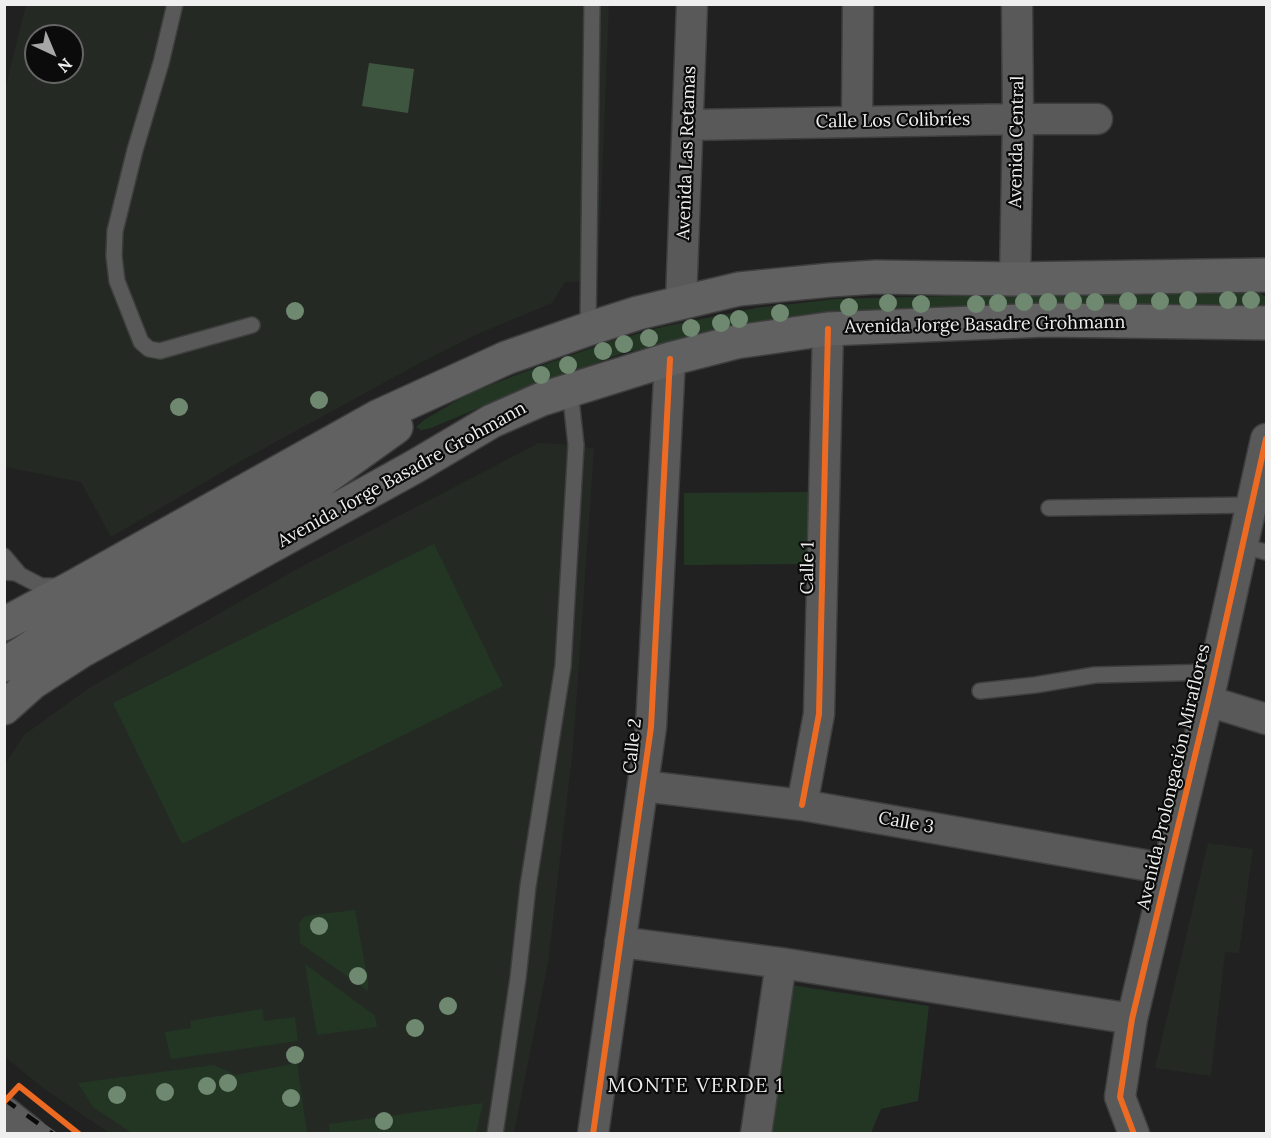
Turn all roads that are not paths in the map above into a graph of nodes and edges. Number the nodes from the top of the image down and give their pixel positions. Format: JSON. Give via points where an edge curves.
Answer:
{"nodes":[{"id":1,"x":175,"y":4,"type":"edge"},
{"id":2,"x":592,"y":4,"type":"edge"},
{"id":3,"x":692,"y":4,"type":"edge"},
{"id":4,"x":858,"y":4,"type":"edge"},
{"id":5,"x":1017,"y":4,"type":"edge"},
{"id":6,"x":1018,"y":119,"type":"junction"},
{"id":7,"x":1098,"y":119,"type":"dead end"},
{"id":8,"x":857,"y":121,"type":"junction"},
{"id":9,"x":688,"y":125,"type":"junction"},
{"id":10,"x":1266,"y":275,"type":"edge"},
{"id":11,"x":1015,"y":279,"type":"junction"},
{"id":12,"x":681,"y":302,"type":"junction"},
{"id":13,"x":1266,"y":323,"type":"edge"},
{"id":14,"x":252,"y":325,"type":"dead end"},
{"id":15,"x":588,"y":329,"type":"junction"},
{"id":16,"x":828,"y":329,"type":"junction"},
{"id":17,"x":670,"y":358,"type":"junction"},
{"id":18,"x":465,"y":377,"type":"junction"},
{"id":19,"x":570,"y":390,"type":"junction"},
{"id":20,"x":492,"y":421,"type":"junction"},
{"id":21,"x":1266,"y":439,"type":"edge"},
{"id":22,"x":308,"y":490,"type":"junction"},
{"id":23,"x":1252,"y":505,"type":"junction"},
{"id":24,"x":1049,"y":508,"type":"dead end"},
{"id":25,"x":1254,"y":549,"type":"edge"},
{"id":26,"x":4,"y":556,"type":"edge"},
{"id":27,"x":4,"y":572,"type":"edge"},
{"id":28,"x":20,"y":575,"type":"junction"},
{"id":29,"x":73,"y":587,"type":"junction"},
{"id":30,"x":4,"y":624,"type":"edge"},
{"id":31,"x":4,"y":665,"type":"edge"},
{"id":32,"x":1214,"y":672,"type":"junction"},
{"id":33,"x":980,"y":691,"type":"dead end"},
{"id":34,"x":1208,"y":701,"type":"junction"},
{"id":35,"x":4,"y":708,"type":"edge"},
{"id":36,"x":1266,"y":719,"type":"edge"},
{"id":37,"x":643,"y":786,"type":"junction"},
{"id":38,"x":802,"y":805,"type":"junction"},
{"id":39,"x":1167,"y":869,"type":"junction"},
{"id":40,"x":620,"y":942,"type":"junction"},
{"id":41,"x":781,"y":963,"type":"junction"},
{"id":42,"x":1132,"y":1018,"type":"junction"},
{"id":43,"x":4,"y":1113,"type":"edge"},
{"id":44,"x":1131,"y":1128,"type":"edge"},
{"id":45,"x":30,"y":1134,"type":"edge"},
{"id":46,"x":495,"y":1134,"type":"edge"},
{"id":47,"x":593,"y":1134,"type":"edge"},
{"id":48,"x":756,"y":1134,"type":"edge"}],
"edges":[{"from":1,"to":14,"type":"lane","via":[[115,231],[117,281],[141,342],[149,349],[160,351]]},
{"from":2,"to":15,"type":"lane"},
{"from":3,"to":9,"type":"street","name":"Avenida Las Retamas"},
{"from":4,"to":8,"type":"street"},
{"from":5,"to":6,"type":"street","name":"Avenida Central"},
{"from":6,"to":7,"type":"street","name":"Calle Los Colibríes"},
{"from":6,"to":8,"type":"street","name":"Calle Los Colibríes"},
{"from":6,"to":11,"type":"street","name":"Avenida Central"},
{"from":8,"to":9,"type":"street","name":"Calle Los Colibríes"},
{"from":9,"to":12,"type":"street","name":"Avenida Las Retamas"},
{"from":10,"to":11,"type":"highway"},
{"from":11,"to":12,"type":"highway","via":[[876,276],[739,289]]},
{"from":12,"to":15,"type":"highway"},
{"from":13,"to":16,"type":"highway","name":"Avenida Jorge Basadre Grohmann","via":[[1046,320]]},
{"from":15,"to":18,"type":"highway"},
{"from":16,"to":17,"type":"highway","name":"Avenida Jorge Basadre Grohmann","via":[[735,342]]},
{"from":16,"to":38,"type":"street","name":"Calle 1","via":[[819,714]]},
{"from":17,"to":19,"type":"highway","name":"Avenida Jorge Basadre Grohmann"},
{"from":17,"to":37,"type":"street","name":"Calle 2","via":[[651,727]]},
{"from":18,"to":22,"type":"highway"},
{"from":18,"to":29,"type":"highway","via":[[379,416]]},
{"from":19,"to":20,"type":"highway","name":"Avenida Jorge Basadre Grohmann"},
{"from":19,"to":46,"type":"lane","via":[[576,445],[563,666],[529,874]]},
{"from":20,"to":22,"type":"highway"},
{"from":20,"to":35,"type":"highway","name":"Avenida Jorge Basadre Grohmann","via":[[84,650],[32,683]]},
{"from":21,"to":23,"type":"street","name":"Avenida Prolongación Miraflores"},
{"from":22,"to":31,"type":"highway","via":[[147,579]]},
{"from":23,"to":24,"type":"lane"},
{"from":23,"to":25,"type":"street","name":"Avenida Prolongación Miraflores"},
{"from":25,"to":32,"type":"street","name":"Avenida Prolongación Miraflores"},
{"from":26,"to":28,"type":"lane"},
{"from":27,"to":28,"type":"lane"},
{"from":28,"to":29,"type":"lane","via":[[42,586]]},
{"from":29,"to":30,"type":"highway"},
{"from":32,"to":33,"type":"lane","via":[[1095,675]]},
{"from":32,"to":34,"type":"street","name":"Avenida Prolongación Miraflores"},
{"from":34,"to":36,"type":"street"},
{"from":34,"to":39,"type":"street","name":"Avenida Prolongación Miraflores"},
{"from":37,"to":38,"type":"street","name":"Calle 3"},
{"from":37,"to":40,"type":"street","name":"Calle 2"},
{"from":38,"to":39,"type":"street","name":"Calle 3"},
{"from":39,"to":42,"type":"street","name":"Avenida Prolongación Miraflores"},
{"from":40,"to":41,"type":"street"},
{"from":40,"to":47,"type":"street","name":"Calle 2"},
{"from":41,"to":42,"type":"street"},
{"from":41,"to":48,"type":"street"},
{"from":42,"to":44,"type":"street","name":"Avenida Prolongación Miraflores","via":[[1120,1097]]},
{"from":43,"to":45,"type":"main road"}]}
